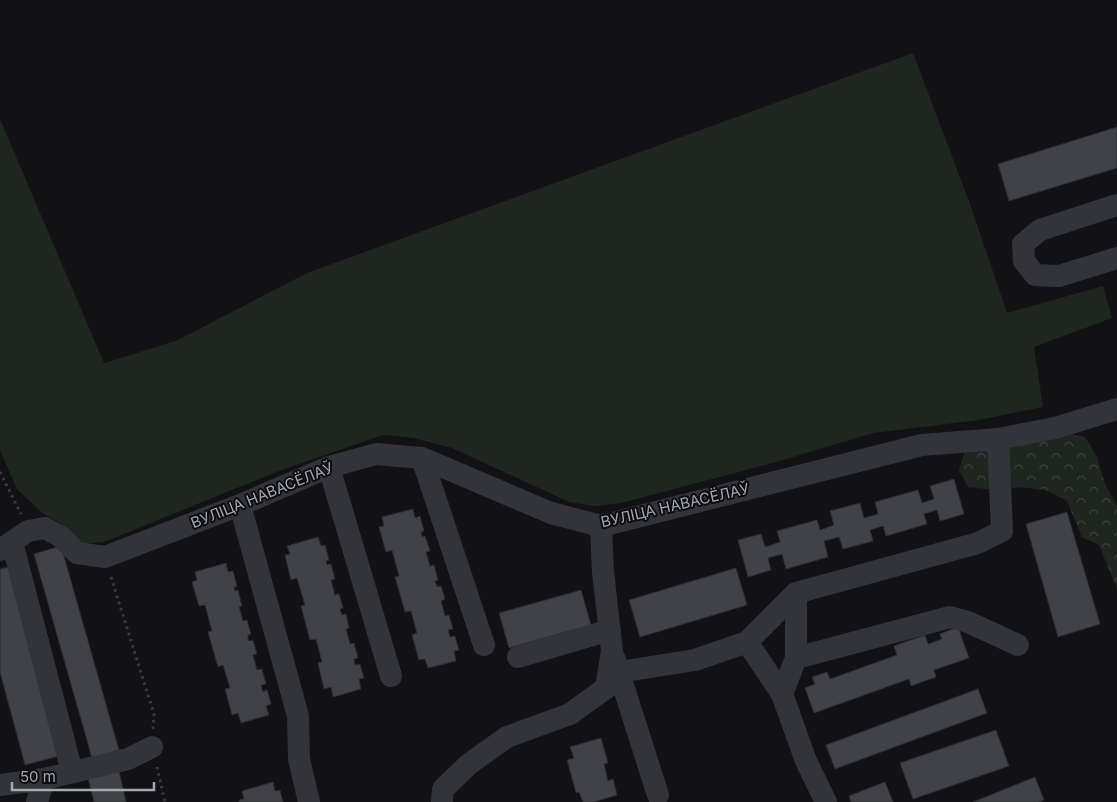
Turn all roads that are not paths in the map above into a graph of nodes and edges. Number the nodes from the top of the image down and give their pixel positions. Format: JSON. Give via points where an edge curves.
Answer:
{"nodes":[{"id":1,"x":1117,"y":205,"type":"edge"},
{"id":2,"x":1117,"y":258,"type":"edge"},
{"id":3,"x":1117,"y":409,"type":"edge"},
{"id":4,"x":998,"y":438,"type":"junction"},
{"id":5,"x":422,"y":458,"type":"junction"},
{"id":6,"x":329,"y":467,"type":"junction"},
{"id":7,"x":240,"y":504,"type":"junction"},
{"id":8,"x":601,"y":526,"type":"junction"},
{"id":9,"x":13,"y":541,"type":"edge"},
{"id":10,"x":796,"y":593,"type":"junction"},
{"id":11,"x":747,"y":642,"type":"junction"},
{"id":12,"x":484,"y":644,"type":"dead end"},
{"id":13,"x":1018,"y":645,"type":"dead end"},
{"id":14,"x":614,"y":651,"type":"junction"},
{"id":15,"x":518,"y":657,"type":"dead end"},
{"id":16,"x":796,"y":658,"type":"junction"},
{"id":17,"x":391,"y":676,"type":"dead end"},
{"id":18,"x":782,"y":694,"type":"junction"},
{"id":19,"x":152,"y":747,"type":"road end"},
{"id":20,"x":72,"y":772,"type":"junction"},
{"id":21,"x":44,"y":779,"type":"junction"},
{"id":22,"x":0,"y":785,"type":"edge"},
{"id":23,"x":658,"y":795,"type":"dead end"},
{"id":24,"x":37,"y":802,"type":"edge"},
{"id":25,"x":309,"y":802,"type":"edge"},
{"id":26,"x":442,"y":802,"type":"edge"},
{"id":27,"x":826,"y":802,"type":"edge"}],
"edges":[{"from":1,"to":2,"type":"street","via":[[1040,230],[1023,244],[1024,261],[1035,275],[1059,276]]},
{"from":3,"to":4,"type":"street","name":"ВУЛІЦА НАВАСЁЛАЎ","via":[[1055,428]]},
{"from":4,"to":8,"type":"street","name":"ВУЛІЦА НАВАСЁЛАЎ","via":[[922,445]]},
{"from":4,"to":10,"type":"street","via":[[1002,531],[978,542]]},
{"from":5,"to":6,"type":"street","name":"ВУЛІЦА НАВАСЁЛАЎ","via":[[376,454]]},
{"from":5,"to":8,"type":"street","name":"ВУЛІЦА НАВАСЁЛАЎ","via":[[551,514]]},
{"from":5,"to":12,"type":"street"},
{"from":6,"to":7,"type":"street","name":"ВУЛІЦА НАВАСЁЛАЎ"},
{"from":6,"to":17,"type":"street"},
{"from":7,"to":9,"type":"street","name":"ВУЛІЦА НАВАСЁЛАЎ","via":[[105,557],[77,553],[61,537],[45,528]]},
{"from":7,"to":25,"type":"street","via":[[298,716],[299,759]]},
{"from":8,"to":14,"type":"street","via":[[603,572]]},
{"from":9,"to":20,"type":"street"},
{"from":10,"to":11,"type":"street"},
{"from":10,"to":16,"type":"street"},
{"from":11,"to":14,"type":"street","via":[[695,660]]},
{"from":11,"to":18,"type":"street"},
{"from":13,"to":16,"type":"street","via":[[950,617]]},
{"from":14,"to":15,"type":"street"},
{"from":14,"to":23,"type":"street"},
{"from":14,"to":26,"type":"street","via":[[606,688],[570,714],[507,738],[469,764],[443,790]]},
{"from":16,"to":18,"type":"street"},
{"from":18,"to":27,"type":"street","via":[[806,761]]},
{"from":19,"to":20,"type":"street","via":[[128,759]]},
{"from":20,"to":21,"type":"street"},
{"from":21,"to":22,"type":"street"},
{"from":21,"to":24,"type":"street"}]}
